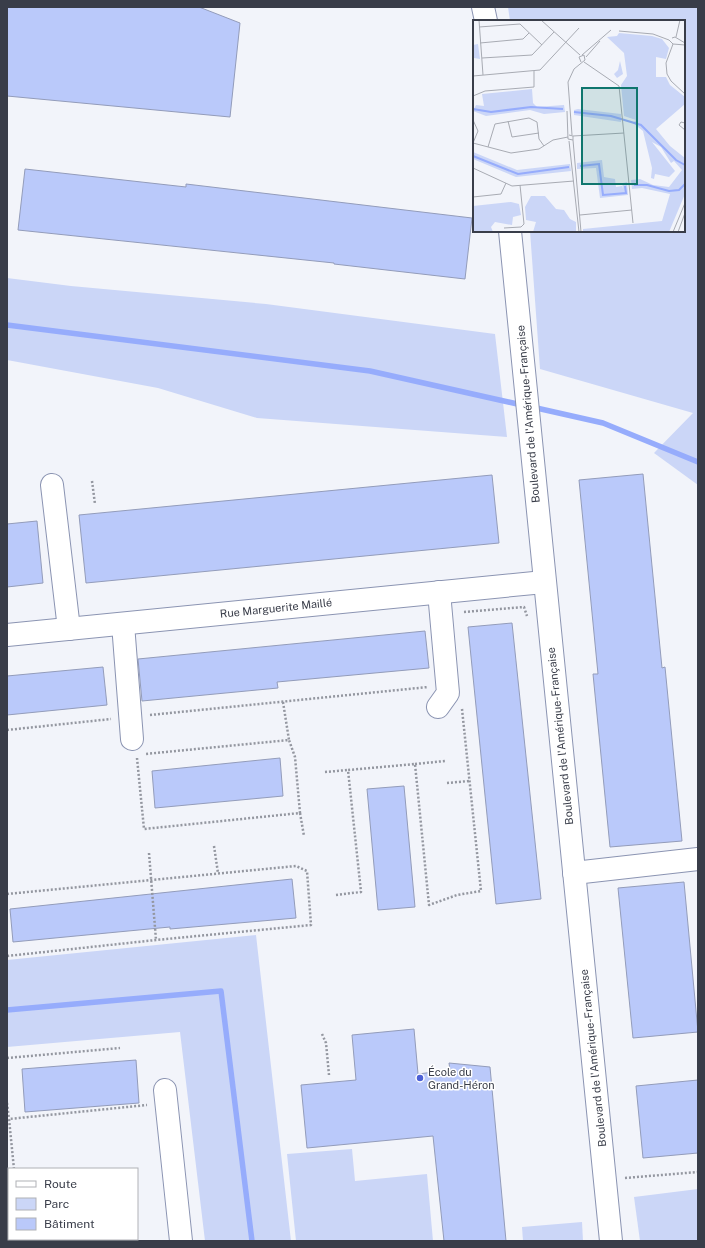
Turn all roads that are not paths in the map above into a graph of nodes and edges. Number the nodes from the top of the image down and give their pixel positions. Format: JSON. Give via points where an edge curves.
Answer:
{"nodes":[{"id":1,"x":483,"y":7,"type":"edge"},
{"id":2,"x":486,"y":20,"type":"edge"},
{"id":3,"x":510,"y":232,"type":"edge"},
{"id":4,"x":52,"y":485,"type":"dead end"},
{"id":5,"x":544,"y":582,"type":"junction"},
{"id":6,"x":439,"y":592,"type":"junction"},
{"id":7,"x":123,"y":624,"type":"junction"},
{"id":8,"x":69,"y":629,"type":"junction"},
{"id":9,"x":7,"y":635,"type":"edge"},
{"id":10,"x":438,"y":707,"type":"dead end"},
{"id":11,"x":134,"y":747,"type":"road end"},
{"id":12,"x":698,"y":859,"type":"edge"},
{"id":13,"x":574,"y":874,"type":"junction"},
{"id":14,"x":165,"y":1090,"type":"dead end"},
{"id":15,"x":180,"y":1241,"type":"edge"},
{"id":16,"x":611,"y":1241,"type":"edge"}],
"edges":[{"from":1,"to":2,"type":"street"},
{"from":3,"to":5,"type":"street","name":"Boulevard de l'Amérique-Française"},
{"from":4,"to":8,"type":"street"},
{"from":5,"to":6,"type":"street","name":"Rue Marguerite Maillé"},
{"from":5,"to":13,"type":"street","name":"Boulevard de l'Amérique-Française"},
{"from":6,"to":7,"type":"street","name":"Rue Marguerite Maillé"},
{"from":6,"to":10,"type":"street","via":[[448,693]]},
{"from":7,"to":8,"type":"street","name":"Rue Marguerite Maillé"},
{"from":7,"to":11,"type":"street"},
{"from":8,"to":9,"type":"street","name":"Rue Marguerite Maillé"},
{"from":12,"to":13,"type":"street"},
{"from":13,"to":16,"type":"street","name":"Boulevard de l'Amérique-Française"},
{"from":14,"to":15,"type":"street"}]}
